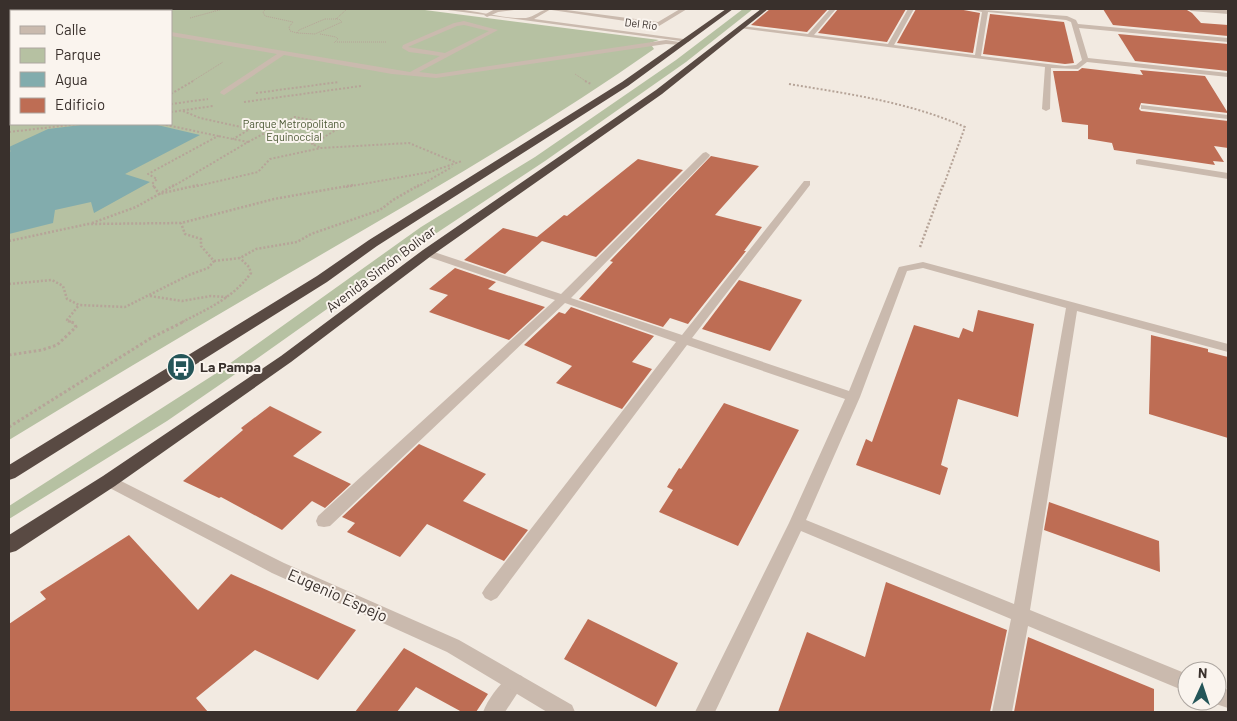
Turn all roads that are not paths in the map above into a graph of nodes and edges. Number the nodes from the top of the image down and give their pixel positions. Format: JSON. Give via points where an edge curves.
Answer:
{"nodes":[{"id":1,"x":443,"y":9,"type":"edge"},
{"id":2,"x":519,"y":9,"type":"edge"},
{"id":3,"x":548,"y":9,"type":"edge"},
{"id":4,"x":684,"y":9,"type":"edge"},
{"id":5,"x":730,"y":9,"type":"edge"},
{"id":6,"x":765,"y":9,"type":"edge"},
{"id":7,"x":833,"y":9,"type":"edge"},
{"id":8,"x":911,"y":9,"type":"edge"},
{"id":9,"x":972,"y":9,"type":"edge"},
{"id":10,"x":1192,"y":9,"type":"edge"},
{"id":11,"x":985,"y":10,"type":"junction"},
{"id":12,"x":1228,"y":12,"type":"edge"},
{"id":13,"x":487,"y":15,"type":"junction"},
{"id":14,"x":528,"y":20,"type":"junction"},
{"id":15,"x":1076,"y":26,"type":"junction"},
{"id":16,"x":742,"y":28,"type":"junction"},
{"id":17,"x":172,"y":34,"type":"edge"},
{"id":18,"x":810,"y":36,"type":"junction"},
{"id":19,"x":1228,"y":40,"type":"edge"},
{"id":20,"x":685,"y":41,"type":"junction"},
{"id":21,"x":890,"y":46,"type":"junction"},
{"id":22,"x":283,"y":53,"type":"junction"},
{"id":23,"x":444,"y":56,"type":"junction"},
{"id":24,"x":978,"y":57,"type":"junction"},
{"id":25,"x":1085,"y":60,"type":"junction"},
{"id":26,"x":1048,"y":66,"type":"junction"},
{"id":27,"x":411,"y":74,"type":"junction"},
{"id":28,"x":1228,"y":75,"type":"edge"},
{"id":29,"x":224,"y":93,"type":"dead end"},
{"id":30,"x":1144,"y":107,"type":"dead end"},
{"id":31,"x":1046,"y":110,"type":"dead end"},
{"id":32,"x":1228,"y":117,"type":"edge"},
{"id":33,"x":706,"y":156,"type":"dead end"},
{"id":34,"x":1140,"y":162,"type":"dead end"},
{"id":35,"x":1228,"y":176,"type":"edge"},
{"id":36,"x":807,"y":183,"type":"dead end"},
{"id":37,"x":427,"y":253,"type":"junction"},
{"id":38,"x":563,"y":299,"type":"junction"},
{"id":39,"x":1072,"y":306,"type":"junction"},
{"id":40,"x":684,"y":340,"type":"junction"},
{"id":41,"x":1228,"y":348,"type":"edge"},
{"id":42,"x":853,"y":397,"type":"junction"},
{"id":43,"x":9,"y":473,"type":"edge"},
{"id":44,"x":108,"y":481,"type":"junction"},
{"id":45,"x":324,"y":521,"type":"dead end"},
{"id":46,"x":797,"y":523,"type":"junction"},
{"id":47,"x":9,"y":545,"type":"edge"},
{"id":48,"x":491,"y":593,"type":"dead end"},
{"id":49,"x":1021,"y":614,"type":"junction"},
{"id":50,"x":1177,"y":679,"type":"edge"},
{"id":51,"x":515,"y":683,"type":"junction"},
{"id":52,"x":493,"y":712,"type":"edge"},
{"id":53,"x":565,"y":712,"type":"edge"},
{"id":54,"x":705,"y":712,"type":"edge"},
{"id":55,"x":1002,"y":712,"type":"edge"}],
"edges":[{"from":1,"to":13,"type":"street","name":"Del Rio"},
{"from":2,"to":13,"type":"street","via":[[497,10]]},
{"from":3,"to":4,"type":"street","via":[[659,24]]},
{"from":3,"to":14,"type":"street"},
{"from":5,"to":20,"type":"highway","name":"Avenida Simón Bolívar"},
{"from":6,"to":16,"type":"highway","name":"Avenida Simón Bolívar"},
{"from":7,"to":18,"type":"street"},
{"from":8,"to":21,"type":"street"},
{"from":9,"to":11,"type":"street"},
{"from":10,"to":12,"type":"street"},
{"from":11,"to":15,"type":"street","via":[[1067,18],[1074,20]]},
{"from":11,"to":24,"type":"street"},
{"from":13,"to":14,"type":"street","name":"Del Rio"},
{"from":14,"to":20,"type":"street","name":"Del Rio"},
{"from":15,"to":19,"type":"street"},
{"from":15,"to":25,"type":"street"},
{"from":16,"to":18,"type":"street"},
{"from":16,"to":37,"type":"highway","name":"Avenida Simón Bolívar","via":[[659,92]]},
{"from":17,"to":22,"type":"street"},
{"from":18,"to":21,"type":"street"},
{"from":20,"to":27,"type":"street","via":[[436,76]]},
{"from":20,"to":43,"type":"highway","name":"Avenida Simón Bolívar","via":[[625,84],[322,279]]},
{"from":21,"to":24,"type":"street"},
{"from":22,"to":27,"type":"street"},
{"from":22,"to":29,"type":"street"},
{"from":23,"to":23,"type":"street","via":[[495,30],[456,24],[405,46],[409,50]]},
{"from":23,"to":27,"type":"street"},
{"from":24,"to":26,"type":"street"},
{"from":25,"to":26,"type":"street","via":[[1073,68]]},
{"from":25,"to":28,"type":"street"},
{"from":26,"to":31,"type":"street"},
{"from":30,"to":32,"type":"street"},
{"from":33,"to":38,"type":"street"},
{"from":34,"to":35,"type":"street"},
{"from":36,"to":40,"type":"street"},
{"from":37,"to":38,"type":"street"},
{"from":37,"to":44,"type":"highway","name":"Avenida Simón Bolívar","via":[[293,354]]},
{"from":38,"to":40,"type":"street"},
{"from":38,"to":45,"type":"street"},
{"from":39,"to":41,"type":"street"},
{"from":39,"to":42,"type":"street","via":[[923,265],[903,268]]},
{"from":39,"to":49,"type":"street"},
{"from":40,"to":42,"type":"street"},
{"from":40,"to":48,"type":"street"},
{"from":42,"to":46,"type":"street"},
{"from":44,"to":47,"type":"highway","name":"Avenida Simón Bolívar"},
{"from":44,"to":51,"type":"street","name":"Eugenio Espejo","via":[[278,568],[452,646]]},
{"from":46,"to":49,"type":"street"},
{"from":46,"to":54,"type":"street"},
{"from":49,"to":50,"type":"street"},
{"from":49,"to":55,"type":"street"},
{"from":51,"to":52,"type":"street"},
{"from":51,"to":53,"type":"street","name":"Eugenio Espejo"}]}
